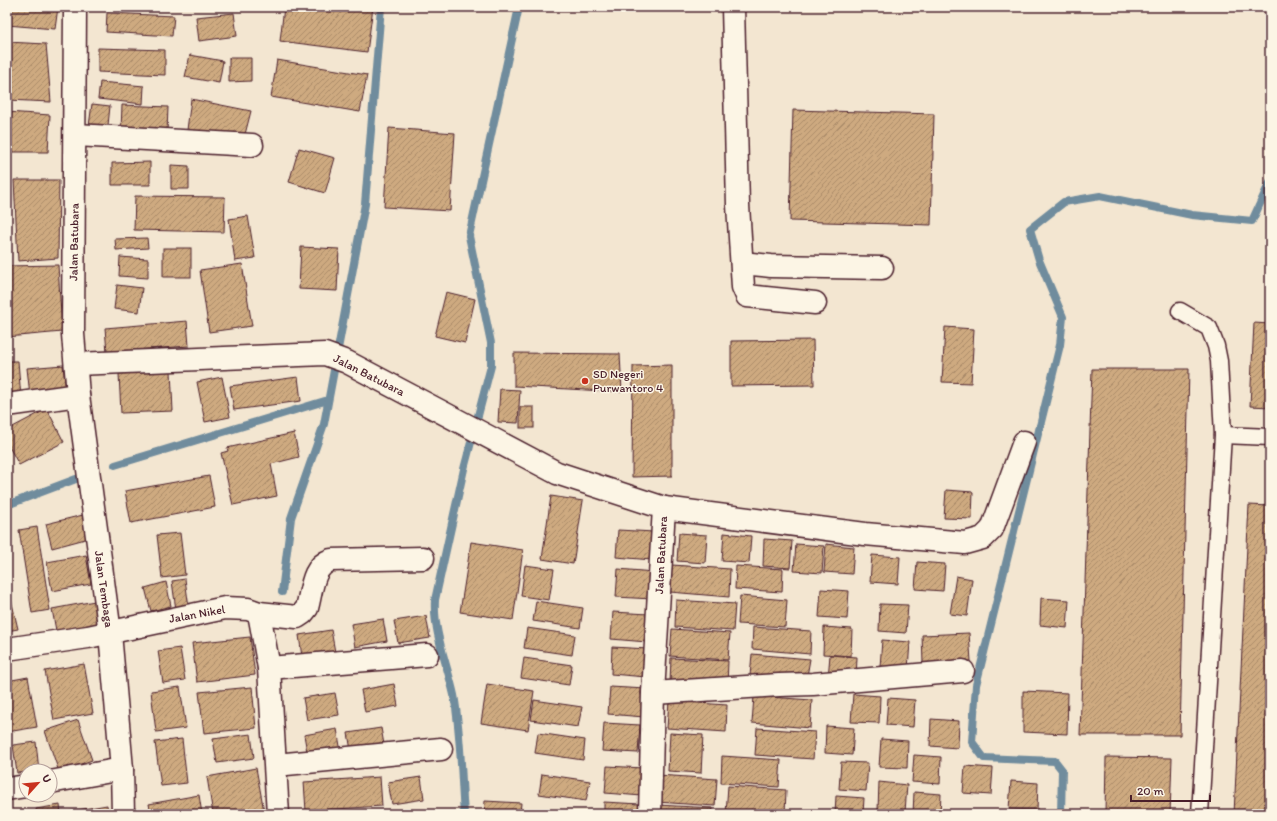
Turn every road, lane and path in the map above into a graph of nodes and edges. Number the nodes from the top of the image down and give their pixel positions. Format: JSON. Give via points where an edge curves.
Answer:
{"nodes":[{"id":1,"x":75,"y":7,"type":"edge"},
{"id":2,"x":733,"y":7,"type":"edge"},
{"id":3,"x":76,"y":135,"type":"junction"},
{"id":4,"x":252,"y":145,"type":"dead end"},
{"id":5,"x":742,"y":263,"type":"junction"},
{"id":6,"x":882,"y":268,"type":"dead end"},
{"id":7,"x":816,"y":303,"type":"dead end"},
{"id":8,"x":1180,"y":311,"type":"dead end"},
{"id":9,"x":76,"y":364,"type":"junction"},
{"id":10,"x":78,"y":396,"type":"junction"},
{"id":11,"x":7,"y":405,"type":"edge"},
{"id":12,"x":1223,"y":435,"type":"junction"},
{"id":13,"x":1270,"y":437,"type":"edge"},
{"id":14,"x":1024,"y":442,"type":"dead end"},
{"id":15,"x":664,"y":508,"type":"junction"},
{"id":16,"x":423,"y":558,"type":"dead end"},
{"id":17,"x":259,"y":612,"type":"junction"},
{"id":18,"x":110,"y":633,"type":"junction"},
{"id":19,"x":7,"y":649,"type":"edge"},
{"id":20,"x":427,"y":655,"type":"dead end"},
{"id":21,"x":269,"y":668,"type":"junction"},
{"id":22,"x":963,"y":671,"type":"dead end"},
{"id":23,"x":653,"y":693,"type":"junction"},
{"id":24,"x":441,"y":749,"type":"dead end"},
{"id":25,"x":276,"y":765,"type":"junction"},
{"id":26,"x":122,"y":768,"type":"junction"},
{"id":27,"x":58,"y":780,"type":"edge"},
{"id":28,"x":18,"y":787,"type":"edge"},
{"id":29,"x":7,"y":789,"type":"edge"},
{"id":30,"x":123,"y":814,"type":"edge"},
{"id":31,"x":278,"y":814,"type":"edge"},
{"id":32,"x":650,"y":814,"type":"edge"},
{"id":33,"x":1200,"y":814,"type":"edge"}],
"edges":[{"from":1,"to":3,"type":"street","name":"Jalan Batubara"},
{"from":2,"to":5,"type":"street"},
{"from":3,"to":4,"type":"street"},
{"from":3,"to":9,"type":"street","name":"Jalan Batubara","via":[[73,334]]},
{"from":5,"to":6,"type":"street"},
{"from":5,"to":7,"type":"street","via":[[743,287],[747,296]]},
{"from":8,"to":12,"type":"lane","via":[[1209,328],[1216,346]]},
{"from":9,"to":10,"type":"street","name":"Jalan Tembaga"},
{"from":9,"to":15,"type":"street","name":"Jalan Batubara","via":[[325,354],[347,362],[557,473]]},
{"from":10,"to":11,"type":"street"},
{"from":10,"to":18,"type":"street","name":"Jalan Tembaga"},
{"from":12,"to":13,"type":"lane"},
{"from":12,"to":33,"type":"lane"},
{"from":14,"to":15,"type":"street","via":[[992,529],[983,538],[965,543],[865,534]]},
{"from":15,"to":23,"type":"street","name":"Jalan Batubara"},
{"from":16,"to":17,"type":"street","name":"Jalan Nikel","via":[[332,560],[323,563],[318,569],[307,608],[303,613],[297,617]]},
{"from":17,"to":18,"type":"street","name":"Jalan Nikel","via":[[225,608]]},
{"from":17,"to":21,"type":"street"},
{"from":18,"to":19,"type":"street","name":"Jalan Nikel"},
{"from":18,"to":26,"type":"street","name":"Jalan Tembaga"},
{"from":20,"to":21,"type":"street"},
{"from":21,"to":25,"type":"street"},
{"from":22,"to":23,"type":"street","via":[[813,684]]},
{"from":23,"to":32,"type":"street","name":"Jalan Batubara"},
{"from":24,"to":25,"type":"street"},
{"from":25,"to":31,"type":"street"},
{"from":26,"to":27,"type":"street"},
{"from":26,"to":30,"type":"street","name":"Jalan Tembaga"},
{"from":28,"to":29,"type":"street"}]}
